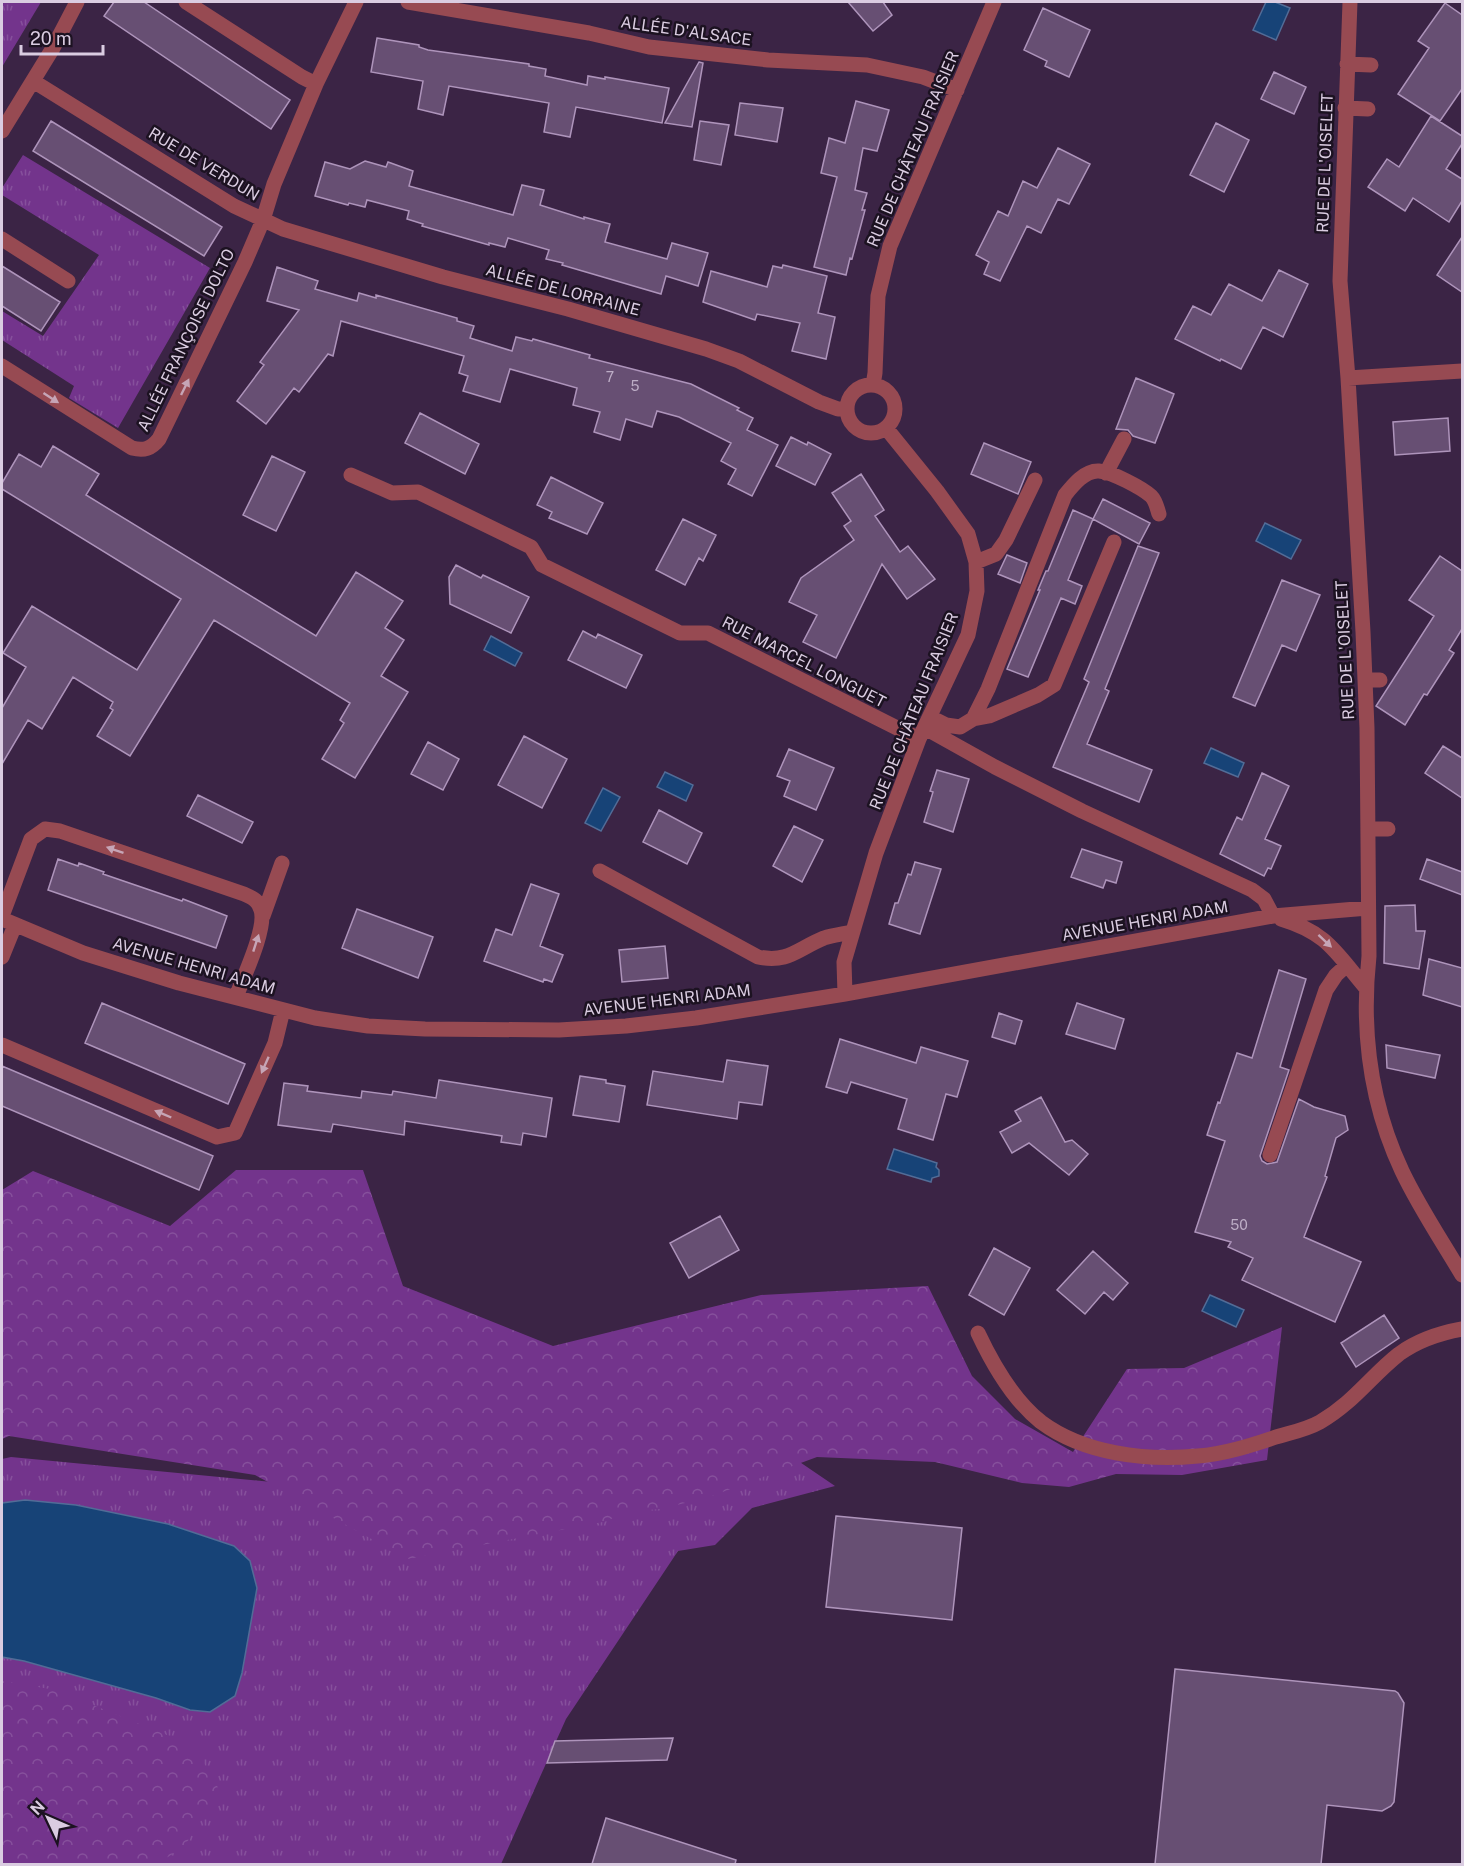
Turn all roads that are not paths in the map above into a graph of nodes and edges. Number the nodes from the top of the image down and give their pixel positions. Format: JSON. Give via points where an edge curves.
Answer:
{"nodes":[{"id":1,"x":77,"y":2,"type":"edge"},
{"id":2,"x":186,"y":2,"type":"edge"},
{"id":3,"x":356,"y":2,"type":"edge"},
{"id":4,"x":408,"y":2,"type":"edge"},
{"id":5,"x":994,"y":2,"type":"edge"},
{"id":6,"x":1350,"y":2,"type":"edge"},
{"id":7,"x":1347,"y":64,"type":"junction"},
{"id":8,"x":1371,"y":66,"type":"dead end"},
{"id":9,"x":33,"y":81,"type":"junction"},
{"id":10,"x":316,"y":84,"type":"junction"},
{"id":11,"x":957,"y":90,"type":"junction"},
{"id":12,"x":1345,"y":108,"type":"junction"},
{"id":13,"x":1368,"y":109,"type":"dead end"},
{"id":14,"x":2,"y":131,"type":"edge"},
{"id":15,"x":263,"y":220,"type":"junction"},
{"id":16,"x":2,"y":239,"type":"edge"},
{"id":17,"x":68,"y":281,"type":"dead end"},
{"id":18,"x":2,"y":366,"type":"edge"},
{"id":19,"x":1462,"y":371,"type":"edge"},
{"id":20,"x":1348,"y":378,"type":"junction"},
{"id":21,"x":873,"y":385,"type":"junction"},
{"id":22,"x":847,"y":408,"type":"junction"},
{"id":23,"x":886,"y":428,"type":"junction"},
{"id":24,"x":1124,"y":439,"type":"dead end"},
{"id":25,"x":1106,"y":473,"type":"junction"},
{"id":26,"x":351,"y":475,"type":"dead end"},
{"id":27,"x":1035,"y":480,"type":"dead end"},
{"id":28,"x":1159,"y":514,"type":"dead end"},
{"id":29,"x":1114,"y":542,"type":"dead end"},
{"id":30,"x":976,"y":562,"type":"junction"},
{"id":31,"x":973,"y":719,"type":"junction"},
{"id":32,"x":925,"y":728,"type":"junction"},
{"id":33,"x":1368,"y":829,"type":"junction"},
{"id":34,"x":1388,"y":829,"type":"dead end"},
{"id":35,"x":282,"y":863,"type":"dead end"},
{"id":36,"x":600,"y":871,"type":"dead end"},
{"id":37,"x":1368,"y":908,"type":"junction"},
{"id":38,"x":262,"y":916,"type":"junction"},
{"id":39,"x":1273,"y":916,"type":"junction"},
{"id":40,"x":6,"y":920,"type":"edge"},
{"id":41,"x":852,"y":932,"type":"junction"},
{"id":42,"x":2,"y":957,"type":"edge"},
{"id":43,"x":1347,"y":964,"type":"junction"},
{"id":44,"x":1366,"y":988,"type":"junction"},
{"id":45,"x":845,"y":994,"type":"junction"},
{"id":46,"x":236,"y":997,"type":"junction"},
{"id":47,"x":283,"y":1010,"type":"junction"},
{"id":48,"x":2,"y":1046,"type":"edge"},
{"id":49,"x":1270,"y":1155,"type":"dead end"},
{"id":50,"x":1462,"y":1275,"type":"edge"},
{"id":51,"x":1462,"y":1329,"type":"edge"},
{"id":52,"x":978,"y":1333,"type":"dead end"}],
"edges":[{"from":1,"to":9,"type":"street"},
{"from":2,"to":10,"type":"street"},
{"from":3,"to":10,"type":"street","name":"RUE DE VERDUN"},
{"from":4,"to":11,"type":"street","name":"ALLÉE D'ALSACE","via":[[650,47],[768,60],[867,65],[923,76]]},
{"from":5,"to":11,"type":"street","name":"RUE DE CHÂTEAU FRAISIER"},
{"from":6,"to":7,"type":"street","name":"RUE DE L'OISELET"},
{"from":7,"to":8,"type":"street"},
{"from":7,"to":12,"type":"street","name":"RUE DE L'OISELET"},
{"from":9,"to":14,"type":"street"},
{"from":9,"to":15,"type":"street","name":"RUE DE VERDUN","via":[[234,206]]},
{"from":10,"to":15,"type":"street","name":"RUE DE VERDUN"},
{"from":11,"to":21,"type":"street","name":"RUE DE CHÂTEAU FRAISIER","via":[[890,246],[878,296]]},
{"from":12,"to":13,"type":"street"},
{"from":12,"to":20,"type":"street","name":"RUE DE L'OISELET","via":[[1340,281]]},
{"from":18,"to":15,"type":"street","name":"ALLÉE FRANÇOISE DOLTO","one_way":true,"via":[[132,448],[153,447],[246,262]]},
{"from":15,"to":22,"type":"street","name":"ALLÉE DE LORRAINE","via":[[443,278],[706,349],[739,361],[819,402]]},
{"from":16,"to":17,"type":"street"},
{"from":19,"to":20,"type":"street"},
{"from":20,"to":33,"type":"street","name":"RUE DE L'OISELET","via":[[1372,680]]},
{"from":21,"to":22,"type":"street","via":[[861,387],[852,395]]},
{"from":21,"to":23,"type":"street","via":[[886,389],[893,397],[894,419]]},
{"from":22,"to":23,"type":"street","via":[[854,427],[876,434]]},
{"from":23,"to":30,"type":"street","name":"RUE DE CHÂTEAU FRAISIER","via":[[968,534]]},
{"from":24,"to":25,"type":"street"},
{"from":25,"to":28,"type":"street","via":[[1152,497]]},
{"from":25,"to":31,"type":"street","via":[[1087,474],[1065,495]]},
{"from":26,"to":32,"type":"street","name":"RUE MARCEL LONGUET","via":[[392,493],[418,492],[531,547],[542,565],[680,633],[708,633]]},
{"from":27,"to":30,"type":"street","via":[[996,554]]},
{"from":29,"to":31,"type":"street","via":[[1054,685],[989,716]]},
{"from":30,"to":32,"type":"street","name":"RUE DE CHÂTEAU FRAISIER","via":[[977,591],[968,635]]},
{"from":31,"to":32,"type":"street","via":[[960,727]]},
{"from":32,"to":39,"type":"street","via":[[1063,801],[1252,890],[1264,899]]},
{"from":32,"to":41,"type":"street","name":"RUE DE CHÂTEAU FRAISIER","via":[[876,853]]},
{"from":33,"to":34,"type":"street"},
{"from":33,"to":37,"type":"street","name":"RUE DE L'OISELET"},
{"from":35,"to":38,"type":"street"},
{"from":36,"to":41,"type":"street","via":[[758,957],[775,960],[826,937]]},
{"from":37,"to":39,"type":"street","name":"AVENUE HENRI ADAM"},
{"from":37,"to":44,"type":"street","name":"RUE DE L'OISELET"},
{"from":38,"to":40,"type":"street","one_way":true,"via":[[255,899],[247,895],[45,829],[31,839]]},
{"from":46,"to":38,"type":"street","one_way":true},
{"from":39,"to":43,"type":"street","name":"AVENUE HENRI ADAM","one_way":true,"via":[[1318,934]]},
{"from":39,"to":45,"type":"street","name":"AVENUE HENRI ADAM"},
{"from":40,"to":42,"type":"street"},
{"from":40,"to":46,"type":"street","name":"AVENUE HENRI ADAM","via":[[83,952]]},
{"from":41,"to":45,"type":"street","name":"RUE DE CHÂTEAU FRAISIER","via":[[844,962]]},
{"from":43,"to":44,"type":"street","name":"AVENUE HENRI ADAM"},
{"from":43,"to":49,"type":"street","via":[[1326,990]]},
{"from":44,"to":50,"type":"street","name":"RUE DE L'OISELET","via":[[1367,1050],[1379,1108],[1402,1172]]},
{"from":45,"to":47,"type":"street","name":"AVENUE HENRI ADAM","via":[[626,1026],[559,1030],[368,1026]]},
{"from":46,"to":47,"type":"street","name":"AVENUE HENRI ADAM"},
{"from":47,"to":48,"type":"street","one_way":true,"via":[[275,1044],[235,1133],[217,1137]]},
{"from":51,"to":52,"type":"street","via":[[1433,1336],[1400,1353],[1347,1405],[1304,1429],[1241,1448],[1166,1457],[1129,1455],[1058,1433],[1018,1398],[996,1368]]}]}
